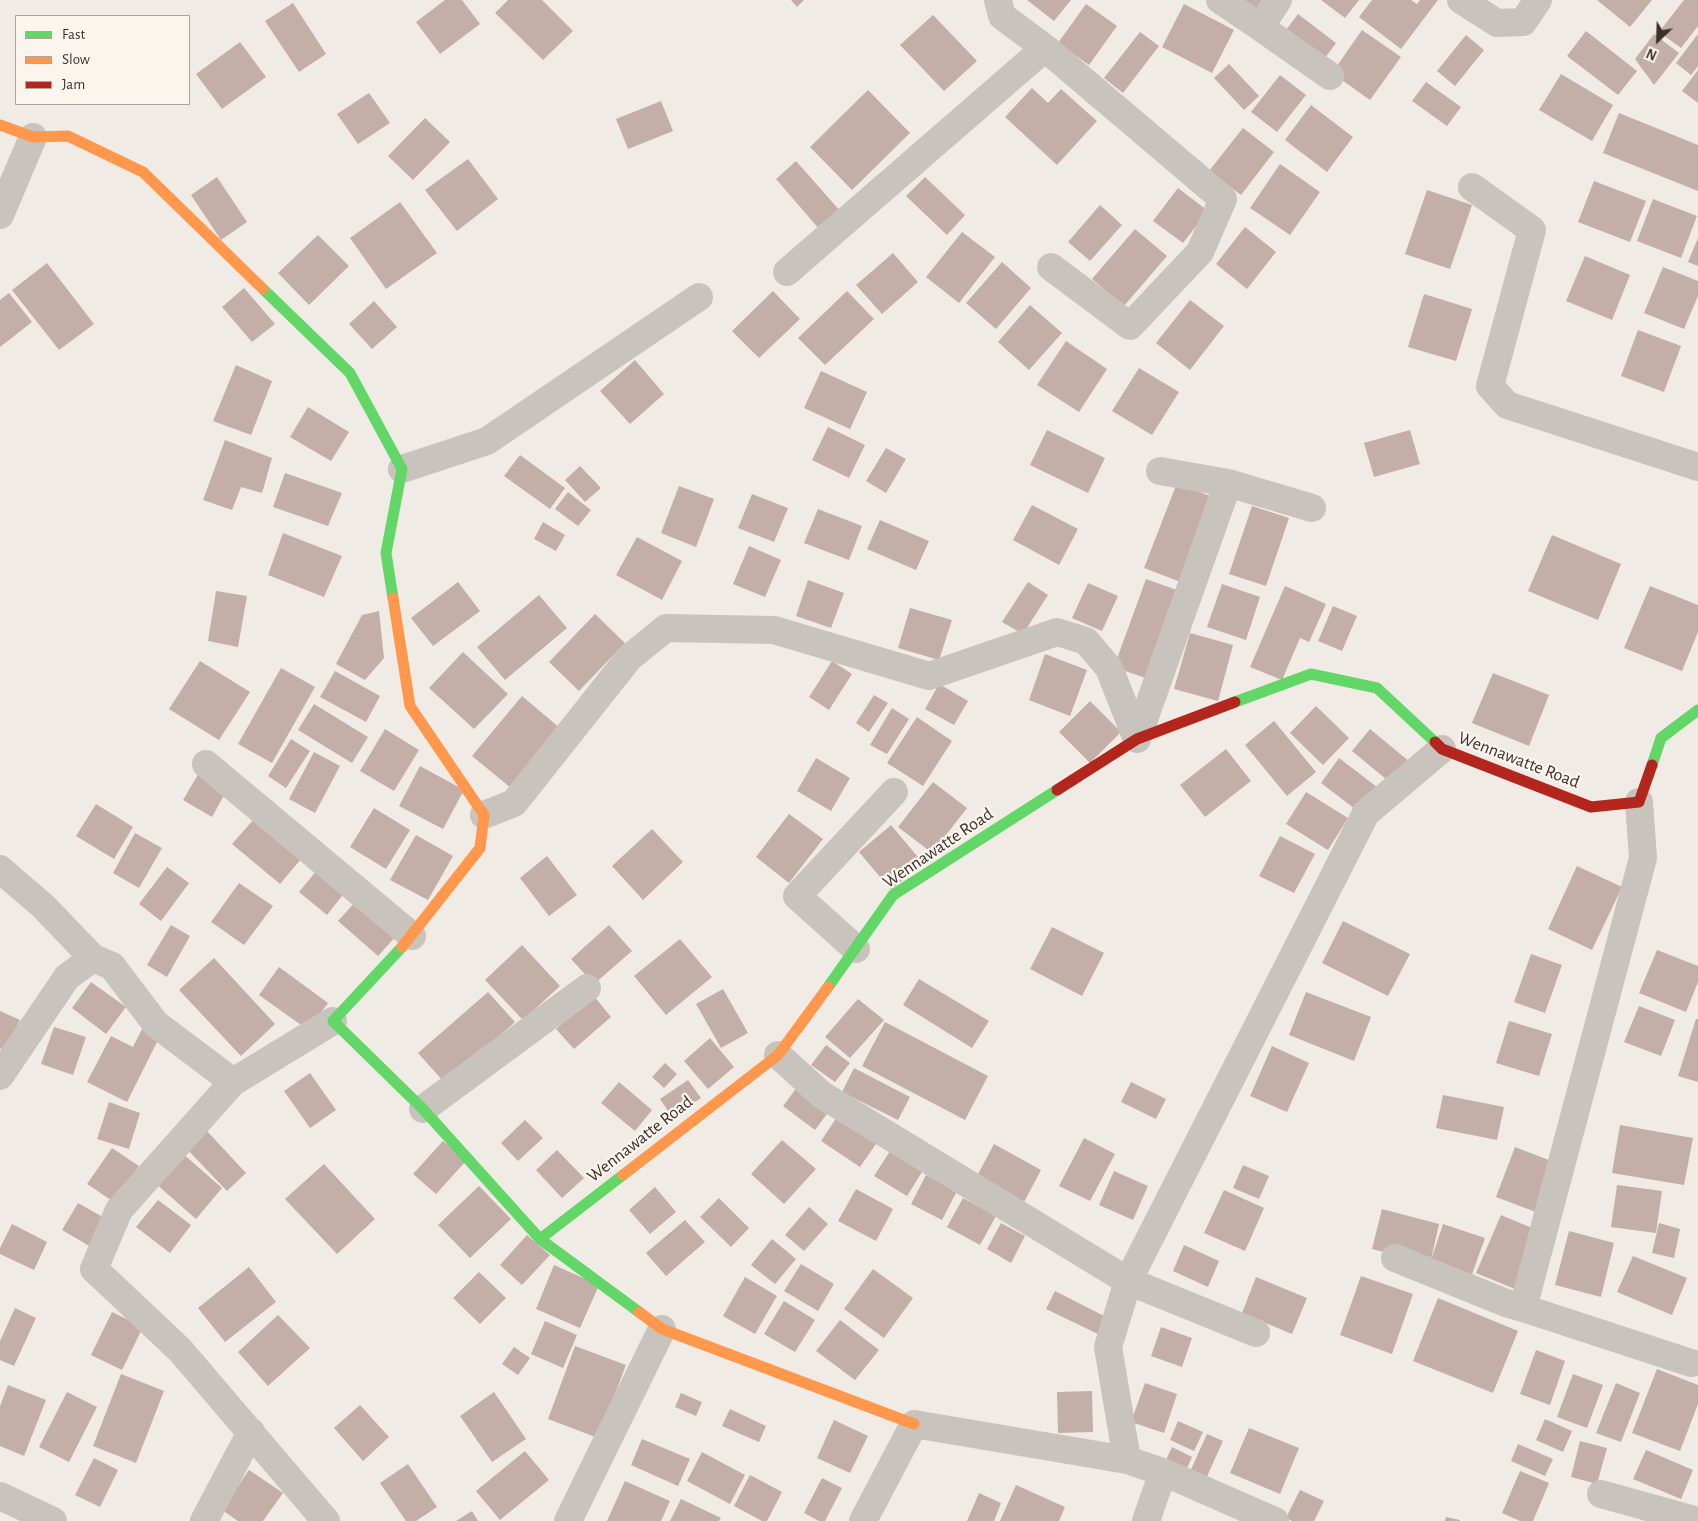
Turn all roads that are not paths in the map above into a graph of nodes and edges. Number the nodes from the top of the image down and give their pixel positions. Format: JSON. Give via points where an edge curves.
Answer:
{"nodes":[{"id":1,"x":998,"y":0,"type":"edge"},
{"id":2,"x":1220,"y":0,"type":"edge"},
{"id":3,"x":1278,"y":0,"type":"edge"},
{"id":4,"x":1461,"y":0,"type":"edge"},
{"id":5,"x":1538,"y":0,"type":"edge"},
{"id":6,"x":1260,"y":28,"type":"junction"},
{"id":7,"x":1045,"y":48,"type":"junction"},
{"id":8,"x":1330,"y":76,"type":"dead end"},
{"id":9,"x":0,"y":126,"type":"edge"},
{"id":10,"x":33,"y":137,"type":"junction"},
{"id":11,"x":1472,"y":187,"type":"dead end"},
{"id":12,"x":0,"y":215,"type":"edge"},
{"id":13,"x":1051,"y":267,"type":"dead end"},
{"id":14,"x":787,"y":272,"type":"dead end"},
{"id":15,"x":699,"y":297,"type":"dead end"},
{"id":16,"x":1698,"y":467,"type":"edge"},
{"id":17,"x":402,"y":468,"type":"junction"},
{"id":18,"x":1160,"y":471,"type":"dead end"},
{"id":19,"x":1228,"y":483,"type":"junction"},
{"id":20,"x":1312,"y":508,"type":"dead end"},
{"id":21,"x":1698,"y":710,"type":"edge"},
{"id":22,"x":1137,"y":739,"type":"junction"},
{"id":23,"x":1442,"y":749,"type":"junction"},
{"id":24,"x":206,"y":764,"type":"dead end"},
{"id":25,"x":894,"y":792,"type":"dead end"},
{"id":26,"x":1639,"y":802,"type":"junction"},
{"id":27,"x":484,"y":815,"type":"junction"},
{"id":28,"x":0,"y":869,"type":"edge"},
{"id":29,"x":412,"y":936,"type":"junction"},
{"id":30,"x":856,"y":949,"type":"junction"},
{"id":31,"x":93,"y":958,"type":"junction"},
{"id":32,"x":587,"y":988,"type":"dead end"},
{"id":33,"x":333,"y":1022,"type":"junction"},
{"id":34,"x":778,"y":1054,"type":"junction"},
{"id":35,"x":0,"y":1076,"type":"edge"},
{"id":36,"x":233,"y":1082,"type":"junction"},
{"id":37,"x":423,"y":1110,"type":"junction"},
{"id":38,"x":540,"y":1239,"type":"junction"},
{"id":39,"x":1394,"y":1258,"type":"dead end"},
{"id":40,"x":1128,"y":1281,"type":"junction"},
{"id":41,"x":1523,"y":1308,"type":"junction"},
{"id":42,"x":662,"y":1328,"type":"junction"},
{"id":43,"x":1256,"y":1333,"type":"dead end"},
{"id":44,"x":1691,"y":1363,"type":"dead end"},
{"id":45,"x":914,"y":1424,"type":"junction"},
{"id":46,"x":251,"y":1432,"type":"junction"},
{"id":47,"x":1127,"y":1460,"type":"junction"},
{"id":48,"x":1163,"y":1472,"type":"junction"},
{"id":49,"x":1601,"y":1494,"type":"dead end"},
{"id":50,"x":0,"y":1496,"type":"edge"},
{"id":51,"x":53,"y":1521,"type":"edge"},
{"id":52,"x":204,"y":1521,"type":"edge"},
{"id":53,"x":326,"y":1521,"type":"edge"},
{"id":54,"x":568,"y":1521,"type":"edge"},
{"id":55,"x":862,"y":1521,"type":"edge"},
{"id":56,"x":1146,"y":1521,"type":"edge"},
{"id":57,"x":1275,"y":1521,"type":"edge"},
{"id":58,"x":1698,"y":1521,"type":"edge"}],
"edges":[{"from":1,"to":7,"type":"street","via":[[1002,16]]},
{"from":2,"to":6,"type":"street"},
{"from":3,"to":6,"type":"street"},
{"from":4,"to":5,"type":"street","via":[[1497,23],[1523,22]]},
{"from":6,"to":8,"type":"street"},
{"from":7,"to":13,"type":"street","via":[[1223,199],[1200,252],[1130,326]]},
{"from":7,"to":14,"type":"street"},
{"from":9,"to":10,"type":"street"},
{"from":10,"to":12,"type":"street"},
{"from":10,"to":17,"type":"street","via":[[68,136],[143,172],[350,373]]},
{"from":11,"to":16,"type":"street","via":[[1532,230],[1490,386],[1507,405]]},
{"from":15,"to":17,"type":"street","via":[[487,441]]},
{"from":17,"to":27,"type":"street","via":[[386,553],[410,706]]},
{"from":18,"to":19,"type":"street"},
{"from":19,"to":20,"type":"street"},
{"from":19,"to":22,"type":"street"},
{"from":21,"to":26,"type":"street","via":[[1661,738]]},
{"from":22,"to":23,"type":"street","name":"Wennawatte Road","via":[[1311,674],[1377,688]]},
{"from":22,"to":27,"type":"street","via":[[1109,668],[1086,641],[1057,632],[929,676],[774,630],[666,628],[629,658],[514,804]]},
{"from":22,"to":30,"type":"street","name":"Wennawatte Road","via":[[894,896]]},
{"from":23,"to":26,"type":"street","name":"Wennawatte Road","via":[[1591,807]]},
{"from":23,"to":40,"type":"street","via":[[1366,813]]},
{"from":24,"to":29,"type":"street"},
{"from":25,"to":30,"type":"street","via":[[797,896]]},
{"from":26,"to":41,"type":"street","via":[[1643,858]]},
{"from":27,"to":29,"type":"street","via":[[480,848]]},
{"from":28,"to":31,"type":"street","via":[[43,906]]},
{"from":29,"to":33,"type":"street"},
{"from":30,"to":34,"type":"street","name":"Wennawatte Road"},
{"from":31,"to":35,"type":"street","via":[[67,977]]},
{"from":31,"to":36,"type":"street","via":[[112,966],[156,1024]]},
{"from":32,"to":37,"type":"street"},
{"from":33,"to":36,"type":"street"},
{"from":33,"to":37,"type":"street"},
{"from":34,"to":38,"type":"street","name":"Wennawatte Road"},
{"from":34,"to":40,"type":"street","via":[[822,1095]]},
{"from":36,"to":46,"type":"street","via":[[119,1210],[94,1268],[180,1350]]},
{"from":37,"to":38,"type":"street"},
{"from":38,"to":42,"type":"street"},
{"from":39,"to":41,"type":"street"},
{"from":40,"to":43,"type":"street"},
{"from":40,"to":47,"type":"street","via":[[1108,1347]]},
{"from":41,"to":44,"type":"street"},
{"from":42,"to":45,"type":"street"},
{"from":42,"to":54,"type":"street"},
{"from":45,"to":47,"type":"street"},
{"from":45,"to":55,"type":"street"},
{"from":46,"to":52,"type":"street"},
{"from":46,"to":53,"type":"street"},
{"from":47,"to":48,"type":"street"},
{"from":48,"to":56,"type":"street"},
{"from":48,"to":57,"type":"street"},
{"from":49,"to":58,"type":"street"},
{"from":50,"to":51,"type":"street"}]}
